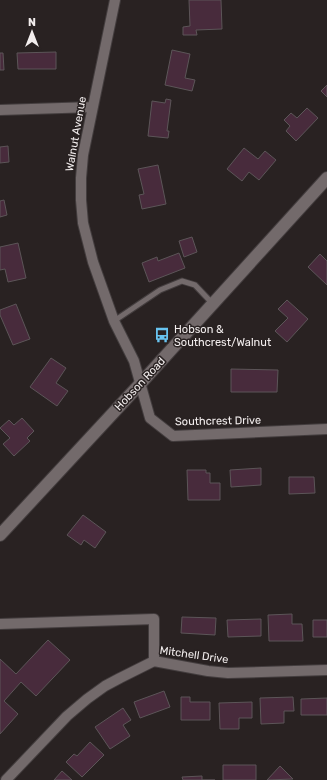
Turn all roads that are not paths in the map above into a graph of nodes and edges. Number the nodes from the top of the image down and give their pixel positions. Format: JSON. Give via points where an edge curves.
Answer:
{"nodes":[{"id":1,"x":115,"y":0,"type":"edge"},
{"id":2,"x":93,"y":107,"type":"junction"},
{"id":3,"x":0,"y":110,"type":"edge"},
{"id":4,"x":327,"y":178,"type":"edge"},
{"id":5,"x":213,"y":304,"type":"junction"},
{"id":6,"x":114,"y":321,"type":"junction"},
{"id":7,"x":140,"y":384,"type":"junction"},
{"id":8,"x":327,"y":429,"type":"edge"},
{"id":9,"x":0,"y":535,"type":"edge"},
{"id":10,"x":0,"y":624,"type":"edge"},
{"id":11,"x":154,"y":661,"type":"junction"},
{"id":12,"x":327,"y":670,"type":"edge"},
{"id":13,"x":6,"y":780,"type":"edge"}],
"edges":[{"from":1,"to":2,"type":"street","name":"Walnut Avenue"},
{"from":2,"to":3,"type":"street"},
{"from":2,"to":6,"type":"street","name":"Walnut Avenue","via":[[81,178],[83,223]]},
{"from":4,"to":5,"type":"main road","name":"Hobson Road"},
{"from":5,"to":6,"type":"lane","via":[[195,285],[182,282],[160,290]]},
{"from":5,"to":7,"type":"main road","name":"Hobson Road"},
{"from":6,"to":7,"type":"street","name":"Walnut Avenue","via":[[134,361]]},
{"from":7,"to":8,"type":"street","name":"Southcrest Drive","via":[[150,418],[173,436]]},
{"from":7,"to":9,"type":"main road","name":"Hobson Road"},
{"from":10,"to":11,"type":"street","via":[[154,619]]},
{"from":11,"to":12,"type":"street","name":"Mitchell Drive","via":[[228,673]]},
{"from":11,"to":13,"type":"street","name":"Mitchell Drive","via":[[87,699],[67,716]]}]}
